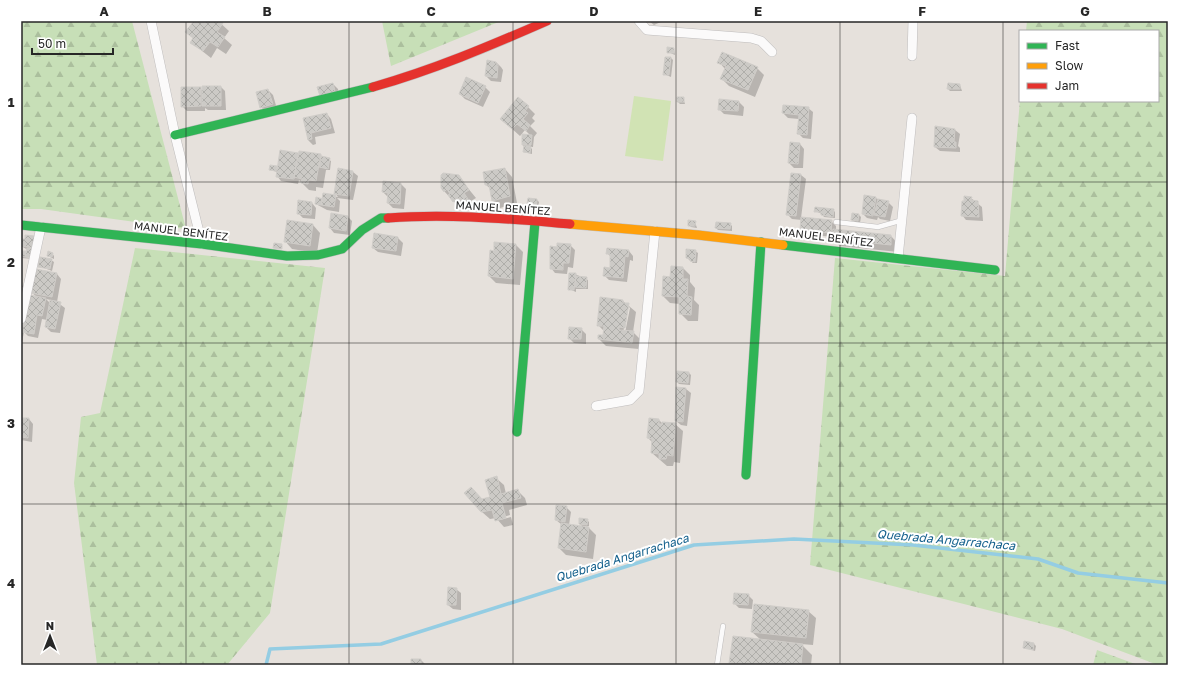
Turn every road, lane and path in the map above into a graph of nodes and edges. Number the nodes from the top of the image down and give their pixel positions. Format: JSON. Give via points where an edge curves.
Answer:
{"nodes":[{"id":1,"x":151,"y":21,"type":"edge"},
{"id":2,"x":547,"y":21,"type":"edge"},
{"id":3,"x":638,"y":21,"type":"edge"},
{"id":4,"x":913,"y":21,"type":"edge"},
{"id":5,"x":772,"y":52,"type":"dead end"},
{"id":6,"x":912,"y":56,"type":"dead end"},
{"id":7,"x":912,"y":118,"type":"dead end"},
{"id":8,"x":175,"y":135,"type":"junction"},
{"id":9,"x":903,"y":220,"type":"junction"},
{"id":10,"x":535,"y":222,"type":"junction"},
{"id":11,"x":836,"y":222,"type":"dead end"},
{"id":12,"x":21,"y":225,"type":"edge"},
{"id":13,"x":41,"y":227,"type":"junction"},
{"id":14,"x":655,"y":231,"type":"junction"},
{"id":15,"x":761,"y":242,"type":"junction"},
{"id":16,"x":202,"y":244,"type":"junction"},
{"id":17,"x":898,"y":258,"type":"junction"},
{"id":18,"x":995,"y":270,"type":"dead end"},
{"id":19,"x":21,"y":319,"type":"edge"},
{"id":20,"x":596,"y":406,"type":"dead end"},
{"id":21,"x":517,"y":432,"type":"dead end"},
{"id":22,"x":746,"y":475,"type":"dead end"},
{"id":23,"x":724,"y":626,"type":"dead end"},
{"id":24,"x":716,"y":665,"type":"edge"}],
"edges":[{"from":1,"to":8,"type":"street"},
{"from":2,"to":8,"type":"street","via":[[472,54],[406,78],[338,97]]},
{"from":3,"to":5,"type":"street","via":[[647,30],[751,38],[761,41]]},
{"from":4,"to":6,"type":"street"},
{"from":7,"to":9,"type":"street"},
{"from":8,"to":16,"type":"street"},
{"from":9,"to":11,"type":"lane","via":[[878,227]]},
{"from":9,"to":17,"type":"street"},
{"from":10,"to":14,"type":"street","name":"MANUEL BENÍTEZ"},
{"from":10,"to":16,"type":"street","name":"MANUEL BENÍTEZ","via":[[479,217],[381,218],[362,230],[342,249],[318,255],[287,256]]},
{"from":10,"to":21,"type":"street"},
{"from":12,"to":13,"type":"street","name":"MANUEL BENÍTEZ"},
{"from":13,"to":16,"type":"street","name":"MANUEL BENÍTEZ"},
{"from":13,"to":19,"type":"street"},
{"from":14,"to":15,"type":"street","name":"MANUEL BENÍTEZ"},
{"from":14,"to":20,"type":"street","via":[[639,391],[630,400]]},
{"from":15,"to":17,"type":"street","name":"MANUEL BENÍTEZ"},
{"from":15,"to":22,"type":"street"},
{"from":17,"to":18,"type":"street","name":"MANUEL BENÍTEZ"},
{"from":23,"to":24,"type":"lane"}]}
